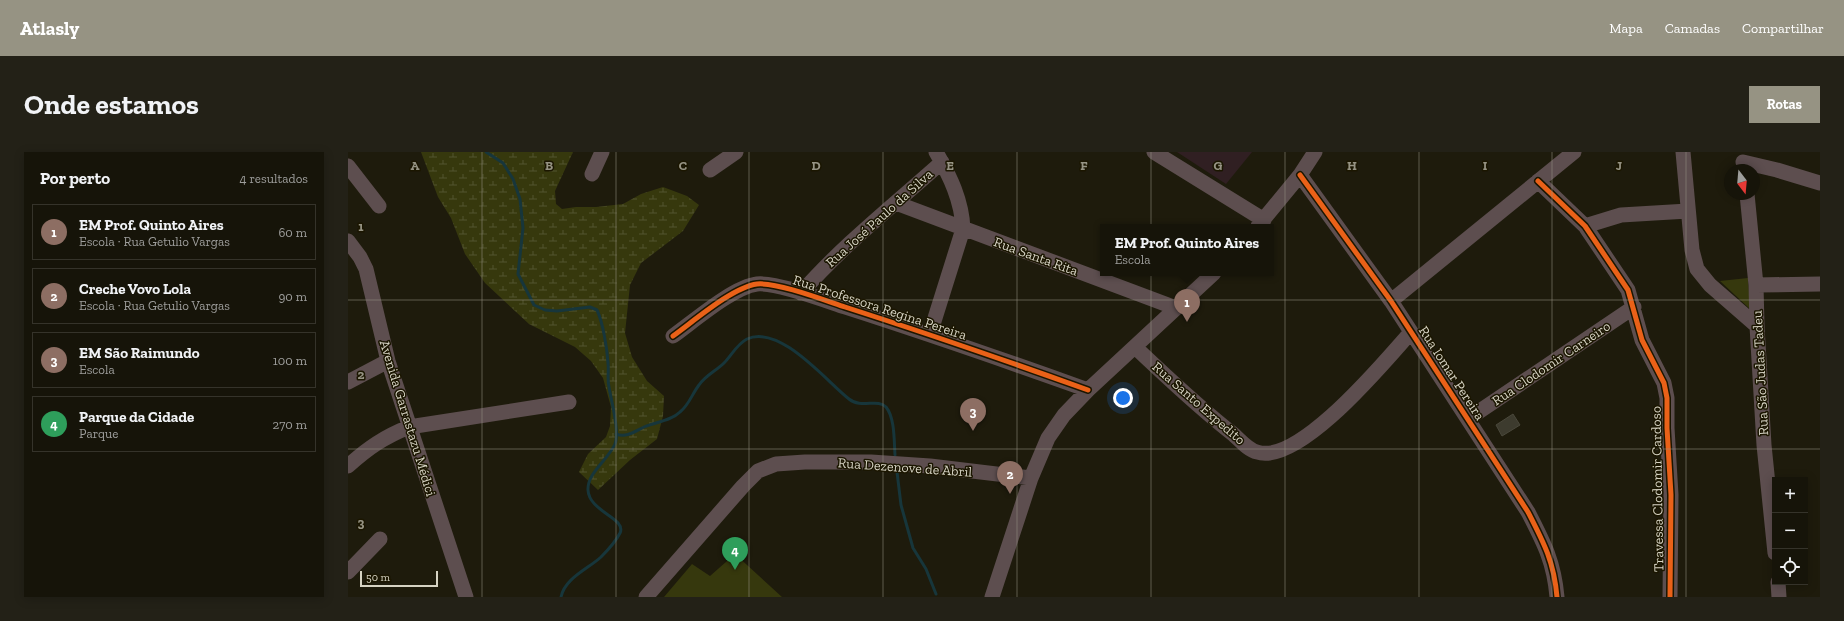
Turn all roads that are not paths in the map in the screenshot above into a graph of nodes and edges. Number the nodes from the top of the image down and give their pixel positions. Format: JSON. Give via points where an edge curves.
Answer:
{"nodes":[{"id":1,"x":602,"y":152,"type":"edge"},
{"id":2,"x":736,"y":152,"type":"edge"},
{"id":3,"x":1154,"y":152,"type":"edge"},
{"id":4,"x":1316,"y":152,"type":"edge"},
{"id":5,"x":1574,"y":152,"type":"edge"},
{"id":6,"x":1683,"y":152,"type":"edge"},
{"id":7,"x":938,"y":155,"type":"edge"},
{"id":8,"x":1743,"y":161,"type":"edge"},
{"id":9,"x":348,"y":166,"type":"edge"},
{"id":10,"x":710,"y":170,"type":"dead end"},
{"id":11,"x":592,"y":174,"type":"dead end"},
{"id":12,"x":1300,"y":175,"type":"junction"},
{"id":13,"x":1538,"y":181,"type":"junction"},
{"id":14,"x":1820,"y":183,"type":"edge"},
{"id":15,"x":1748,"y":200,"type":"edge"},
{"id":16,"x":896,"y":203,"type":"junction"},
{"id":17,"x":380,"y":206,"type":"dead end"},
{"id":18,"x":1688,"y":211,"type":"junction"},
{"id":19,"x":1261,"y":223,"type":"edge"},
{"id":20,"x":1585,"y":226,"type":"junction"},
{"id":21,"x":963,"y":229,"type":"junction"},
{"id":22,"x":348,"y":241,"type":"edge"},
{"id":23,"x":1211,"y":276,"type":"edge"},
{"id":24,"x":1819,"y":282,"type":"edge"},
{"id":25,"x":1756,"y":285,"type":"junction"},
{"id":26,"x":801,"y":293,"type":"junction"},
{"id":27,"x":1391,"y":300,"type":"junction"},
{"id":28,"x":1634,"y":307,"type":"junction"},
{"id":29,"x":1176,"y":308,"type":"junction"},
{"id":30,"x":1757,"y":326,"type":"junction"},
{"id":31,"x":1411,"y":332,"type":"junction"},
{"id":32,"x":930,"y":334,"type":"junction"},
{"id":33,"x":673,"y":336,"type":"dead end"},
{"id":34,"x":1135,"y":347,"type":"junction"},
{"id":35,"x":388,"y":361,"type":"junction"},
{"id":36,"x":348,"y":382,"type":"edge"},
{"id":37,"x":1088,"y":390,"type":"junction"},
{"id":38,"x":568,"y":402,"type":"dead end"},
{"id":39,"x":1468,"y":419,"type":"junction"},
{"id":40,"x":410,"y":427,"type":"junction"},
{"id":41,"x":348,"y":466,"type":"edge"},
{"id":42,"x":1031,"y":478,"type":"junction"},
{"id":43,"x":380,"y":539,"type":"dead end"},
{"id":44,"x":1775,"y":549,"type":"edge"},
{"id":45,"x":348,"y":572,"type":"edge"},
{"id":46,"x":1778,"y":585,"type":"edge"},
{"id":47,"x":466,"y":597,"type":"edge"},
{"id":48,"x":646,"y":597,"type":"edge"},
{"id":49,"x":992,"y":597,"type":"edge"},
{"id":50,"x":1557,"y":597,"type":"edge"},
{"id":51,"x":1670,"y":597,"type":"edge"},
{"id":52,"x":1779,"y":597,"type":"edge"}],
"edges":[{"from":1,"to":11,"type":"street"},
{"from":2,"to":10,"type":"street"},
{"from":3,"to":19,"type":"street"},
{"from":4,"to":12,"type":"street"},
{"from":5,"to":13,"type":"street"},
{"from":6,"to":18,"type":"street"},
{"from":7,"to":16,"type":"street","name":"Rua José Paulo da Silva"},
{"from":7,"to":21,"type":"street","via":[[958,199],[963,214]]},
{"from":8,"to":14,"type":"street"},
{"from":9,"to":17,"type":"street"},
{"from":12,"to":19,"type":"street"},
{"from":12,"to":27,"type":"street","name":"Rua Iomar Pereira"},
{"from":13,"to":20,"type":"street","name":"Travessa Clodomir Cardoso"},
{"from":13,"to":27,"type":"street"},
{"from":15,"to":25,"type":"street","name":"Rua São Judas Tadeu"},
{"from":16,"to":21,"type":"street","name":"Rua Santa Rita"},
{"from":16,"to":26,"type":"street","name":"Rua José Paulo da Silva","via":[[848,243]]},
{"from":18,"to":20,"type":"street","via":[[1621,215]]},
{"from":18,"to":30,"type":"street","via":[[1692,250],[1697,269],[1710,285]]},
{"from":20,"to":28,"type":"street","name":"Travessa Clodomir Cardoso","via":[[1620,276]]},
{"from":21,"to":29,"type":"street","name":"Rua Santa Rita"},
{"from":21,"to":32,"type":"street"},
{"from":22,"to":35,"type":"street","name":"Avenida Garrastazu Médici","via":[[366,269]]},
{"from":23,"to":29,"type":"street"},
{"from":24,"to":25,"type":"street"},
{"from":25,"to":30,"type":"street","name":"Rua São Judas Tadeu"},
{"from":26,"to":32,"type":"street","name":"Rua Professora Regina Pereira"},
{"from":26,"to":33,"type":"street","name":"Rua Professora Regina Pereira","via":[[766,284],[747,286]]},
{"from":27,"to":31,"type":"street","name":"Rua Iomar Pereira"},
{"from":28,"to":39,"type":"street","name":"Rua Clodomir Carneiro"},
{"from":28,"to":51,"type":"street","name":"Travessa Clodomir Cardoso","via":[[1642,340],[1664,383],[1667,398],[1671,495]]},
{"from":29,"to":34,"type":"street"},
{"from":30,"to":44,"type":"street","name":"Rua São Judas Tadeu","via":[[1764,445]]},
{"from":31,"to":34,"type":"street","name":"Rua Santo Expedito","via":[[1316,430],[1280,451],[1268,453],[1257,452],[1212,418]]},
{"from":31,"to":39,"type":"street","name":"Rua Iomar Pereira"},
{"from":32,"to":37,"type":"street","name":"Rua Professora Regina Pereira"},
{"from":34,"to":37,"type":"street"},
{"from":35,"to":36,"type":"street"},
{"from":35,"to":40,"type":"street","name":"Avenida Garrastazu Médici"},
{"from":37,"to":42,"type":"street","via":[[1064,415],[1048,438]]},
{"from":38,"to":40,"type":"street"},
{"from":39,"to":50,"type":"street","name":"Rua Iomar Pereira","via":[[1528,512],[1543,541],[1552,562]]},
{"from":40,"to":41,"type":"street","via":[[376,443]]},
{"from":40,"to":47,"type":"street","name":"Avenida Garrastazu Médici"},
{"from":42,"to":48,"type":"street","name":"Rua Dezenove de Abril","via":[[871,462],[776,464],[758,471],[743,486]]},
{"from":42,"to":49,"type":"street"},
{"from":43,"to":45,"type":"street"},
{"from":46,"to":52,"type":"street"}]}
